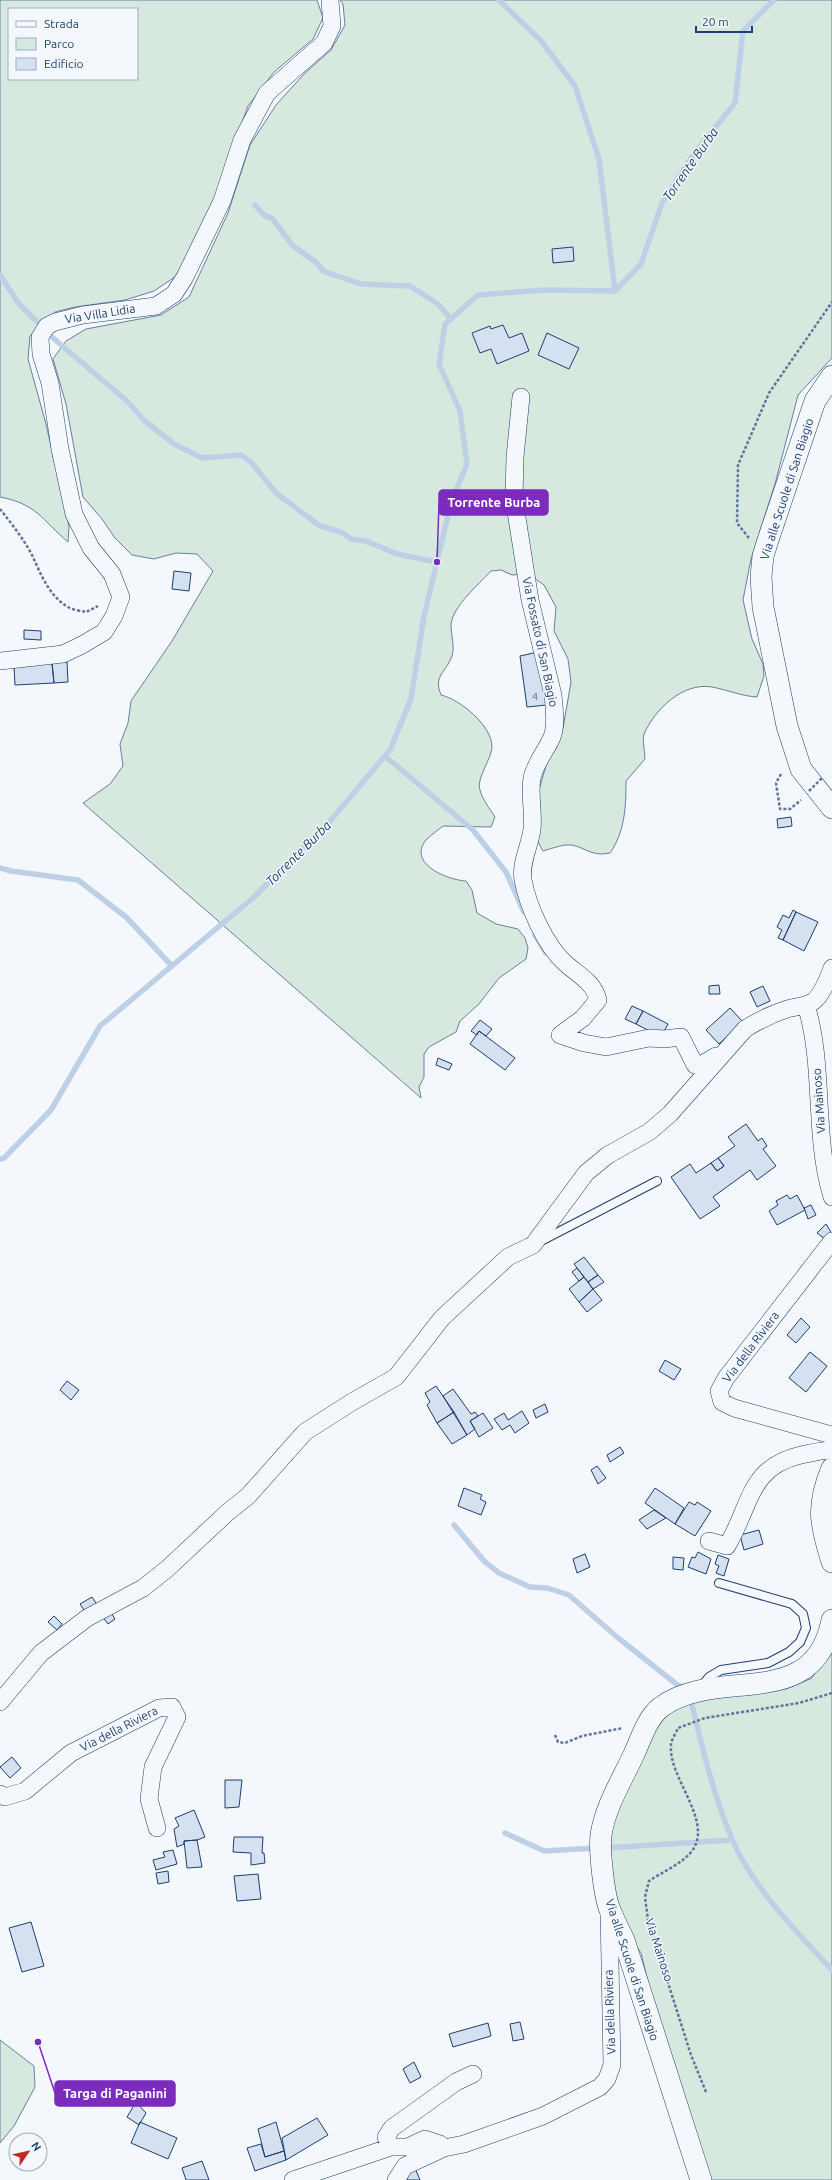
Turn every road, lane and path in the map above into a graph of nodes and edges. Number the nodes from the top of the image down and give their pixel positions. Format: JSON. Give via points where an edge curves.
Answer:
{"nodes":[{"id":1,"x":330,"y":0,"type":"edge"},
{"id":2,"x":832,"y":302,"type":"edge"},
{"id":3,"x":832,"y":376,"type":"edge"},
{"id":4,"x":521,"y":397,"type":"dead end"},
{"id":5,"x":0,"y":509,"type":"edge"},
{"id":6,"x":763,"y":556,"type":"junction"},
{"id":7,"x":118,"y":588,"type":"junction"},
{"id":8,"x":0,"y":661,"type":"edge"},
{"id":9,"x":794,"y":752,"type":"junction"},
{"id":10,"x":822,"y":778,"type":"dead end"},
{"id":11,"x":809,"y":791,"type":"dead end"},
{"id":12,"x":802,"y":800,"type":"dead end"},
{"id":13,"x":832,"y":808,"type":"edge"},
{"id":14,"x":832,"y":968,"type":"edge"},
{"id":15,"x":806,"y":1005,"type":"junction"},
{"id":16,"x":724,"y":1052,"type":"junction"},
{"id":17,"x":657,"y":1181,"type":"dead end"},
{"id":18,"x":832,"y":1197,"type":"edge"},
{"id":19,"x":832,"y":1241,"type":"edge"},
{"id":20,"x":533,"y":1245,"type":"junction"},
{"id":21,"x":832,"y":1435,"type":"edge"},
{"id":22,"x":832,"y":1450,"type":"edge"},
{"id":23,"x":832,"y":1468,"type":"edge"},
{"id":24,"x":709,"y":1541,"type":"dead end"},
{"id":25,"x":832,"y":1562,"type":"edge"},
{"id":26,"x":719,"y":1583,"type":"dead end"},
{"id":27,"x":832,"y":1620,"type":"edge"},
{"id":28,"x":695,"y":1691,"type":"junction"},
{"id":29,"x":832,"y":1693,"type":"edge"},
{"id":30,"x":0,"y":1702,"type":"edge"},
{"id":31,"x":626,"y":1726,"type":"dead end"},
{"id":32,"x":555,"y":1736,"type":"dead end"},
{"id":33,"x":0,"y":1794,"type":"edge"},
{"id":34,"x":157,"y":1828,"type":"dead end"},
{"id":35,"x":609,"y":1908,"type":"junction"},
{"id":36,"x":473,"y":2074,"type":"dead end"},
{"id":37,"x":706,"y":2092,"type":"dead end"},
{"id":38,"x":391,"y":2147,"type":"junction"},
{"id":39,"x":444,"y":2148,"type":"junction"},
{"id":40,"x":294,"y":2180,"type":"edge"},
{"id":41,"x":396,"y":2180,"type":"edge"},
{"id":42,"x":701,"y":2180,"type":"edge"}],
"edges":[{"from":1,"to":7,"type":"street","name":"Via Villa Lidia","via":[[332,26],[324,43],[267,94],[242,140],[222,201],[174,294],[156,306],[83,315],[56,322],[47,326],[40,337],[41,354],[50,383],[60,449],[74,514],[91,548],[112,574]]},
{"from":2,"to":6,"type":"path","via":[[769,393],[738,465],[737,523]]},
{"from":3,"to":6,"type":"street","name":"Via alle Scuole di San Biagio","via":[[815,401]]},
{"from":4,"to":16,"type":"street","name":"Via Fossato di San Biagio","via":[[514,499],[530,600],[555,711],[553,735],[532,779],[532,830],[523,878],[529,902],[550,946],[565,964],[580,974],[597,993],[598,1000],[583,1018],[560,1035],[606,1047],[649,1038],[681,1037],[696,1065],[699,1066]]},
{"from":5,"to":7,"type":"path","via":[[32,554],[43,581],[68,608],[86,612],[99,605]]},
{"from":6,"to":9,"type":"street","name":"Via alle Scuole di San Biagio","via":[[763,607]]},
{"from":7,"to":8,"type":"street","via":[[120,597],[114,616],[104,632],[82,646],[63,654]]},
{"from":9,"to":12,"type":"path","via":[[776,783],[780,809],[790,809]]},
{"from":9,"to":13,"type":"street","name":"Via alle Scuole di San Biagio","via":[[801,769]]},
{"from":10,"to":11,"type":"path","bridge":true},
{"from":14,"to":15,"type":"street","via":[[820,994]]},
{"from":15,"to":16,"type":"street","via":[[761,1018],[745,1029]]},
{"from":15,"to":18,"type":"street","name":"Via Mainoso","via":[[813,1028],[820,1135]]},
{"from":16,"to":20,"type":"street","via":[[670,1114],[649,1132],[608,1155],[586,1172]]},
{"from":17,"to":20,"type":"lane"},
{"from":19,"to":21,"type":"street","name":"Via della Riviera","via":[[726,1378],[719,1391],[722,1402],[734,1408]]},
{"from":20,"to":30,"type":"street","via":[[508,1258],[442,1318],[396,1377],[305,1432],[248,1496],[167,1569],[143,1588],[87,1618],[41,1654]]},
{"from":22,"to":24,"type":"street","via":[[787,1458],[776,1463],[758,1482],[727,1546]]},
{"from":23,"to":25,"type":"street","via":[[821,1498],[820,1515]]},
{"from":26,"to":28,"type":"lane","via":[[792,1604],[803,1614],[806,1628],[800,1642],[789,1652],[768,1663],[721,1670],[709,1677]]},
{"from":27,"to":28,"type":"street","via":[[828,1638],[816,1658],[792,1676],[786,1679]]},
{"from":28,"to":35,"type":"street","name":"Via alle Scuole di San Biagio","via":[[670,1702],[653,1716],[608,1808],[601,1836],[602,1866]]},
{"from":29,"to":37,"type":"path","name":"Via Mainoso","via":[[783,1706],[705,1718],[678,1728],[671,1744],[676,1773],[698,1825],[698,1838],[692,1851],[649,1881],[645,1897],[648,1920],[691,2055]]},
{"from":31,"to":32,"type":"path","via":[[582,1736],[565,1743],[558,1742]]},
{"from":33,"to":34,"type":"street","name":"Via della Riviera","via":[[5,1797],[25,1791],[70,1753],[159,1708],[172,1707],[177,1717],[153,1767],[149,1799]]},
{"from":35,"to":39,"type":"street","name":"Via della Riviera","via":[[612,2060],[607,2079],[600,2087],[543,2116],[464,2144]]},
{"from":35,"to":42,"type":"street","name":"Via alle Scuole di San Biagio","via":[[624,1940]]},
{"from":36,"to":38,"type":"street","via":[[456,2082],[392,2128],[386,2137]]},
{"from":38,"to":39,"type":"street","via":[[408,2147],[425,2139]]},
{"from":38,"to":40,"type":"street"},
{"from":39,"to":41,"type":"street","name":"Via della Riviera","via":[[405,2166]]}]}
